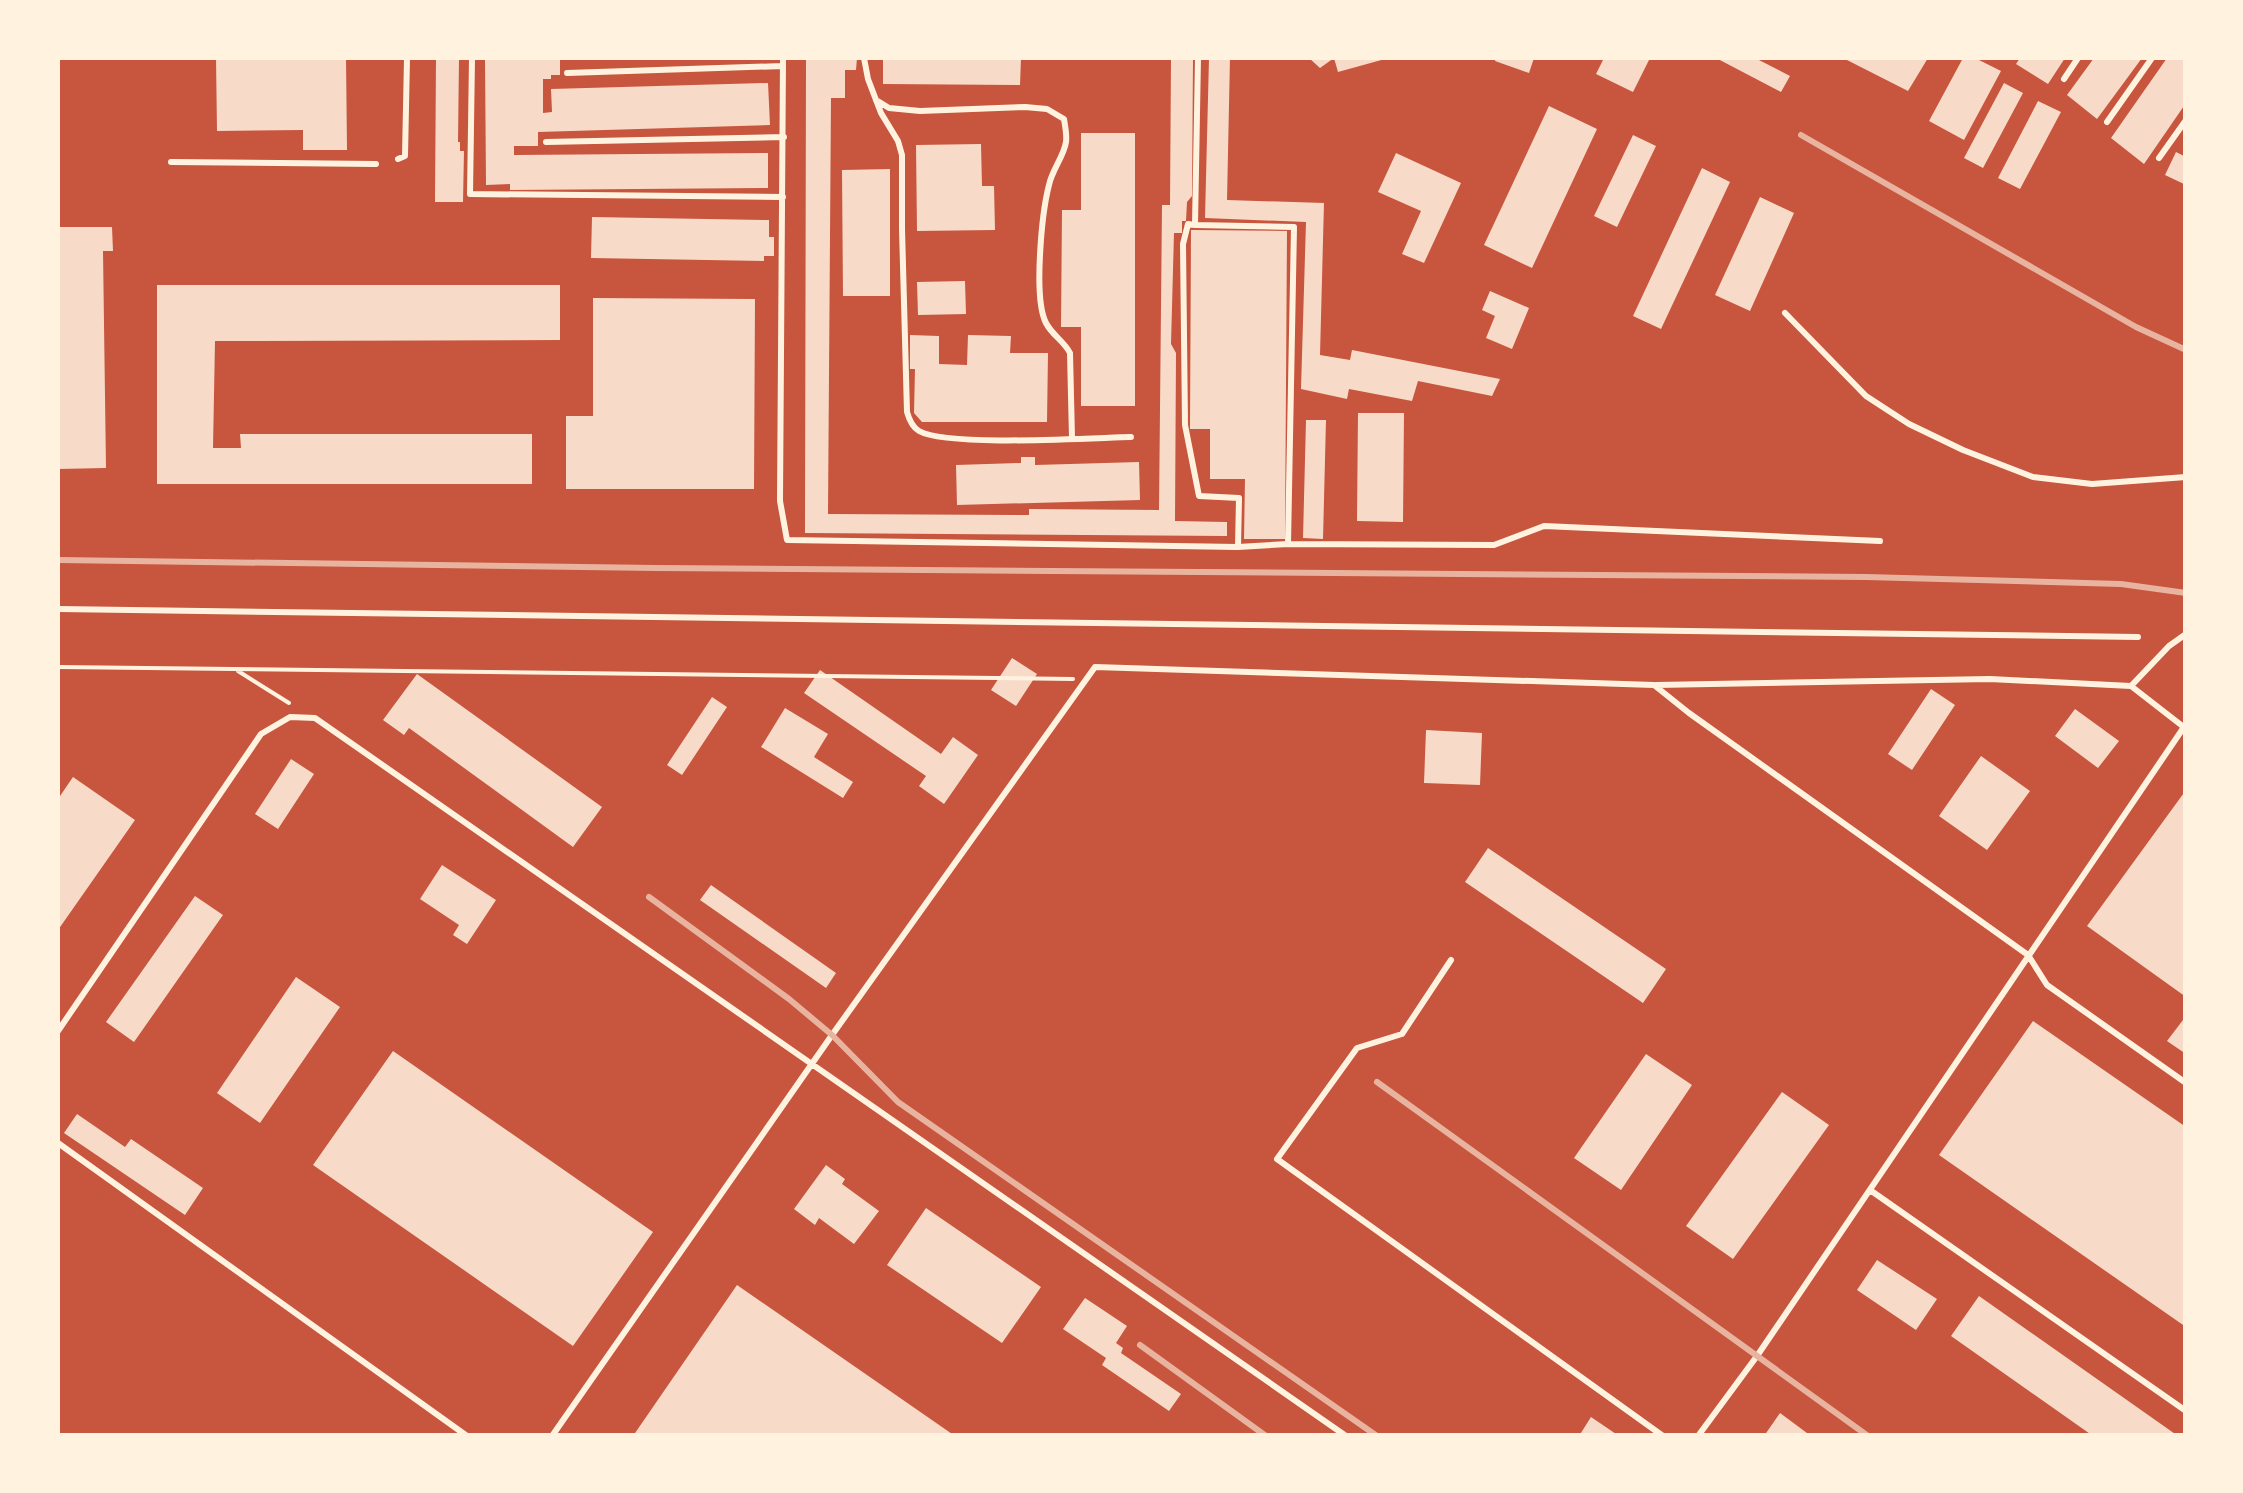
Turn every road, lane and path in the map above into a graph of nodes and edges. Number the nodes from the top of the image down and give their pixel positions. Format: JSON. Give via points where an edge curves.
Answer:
{"nodes":[{"id":1,"x":407,"y":58,"type":"edge"},
{"id":2,"x":472,"y":58,"type":"edge"},
{"id":3,"x":864,"y":58,"type":"edge"},
{"id":4,"x":1198,"y":58,"type":"edge"},
{"id":5,"x":2078,"y":58,"type":"edge"},
{"id":6,"x":2152,"y":58,"type":"edge"},
{"id":7,"x":783,"y":62,"type":"edge"},
{"id":8,"x":567,"y":72,"type":"dead end"},
{"id":9,"x":2064,"y":79,"type":"dead end"},
{"id":10,"x":876,"y":99,"type":"junction"},
{"id":11,"x":2186,"y":120,"type":"edge"},
{"id":12,"x":2107,"y":122,"type":"dead end"},
{"id":13,"x":784,"y":136,"type":"junction"},
{"id":14,"x":546,"y":142,"type":"dead end"},
{"id":15,"x":2160,"y":158,"type":"dead end"},
{"id":16,"x":398,"y":159,"type":"dead end"},
{"id":17,"x":171,"y":162,"type":"dead end"},
{"id":18,"x":376,"y":164,"type":"dead end"},
{"id":19,"x":783,"y":198,"type":"junction"},
{"id":20,"x":1195,"y":224,"type":"junction"},
{"id":21,"x":1785,"y":313,"type":"dead end"},
{"id":22,"x":1072,"y":438,"type":"junction"},
{"id":23,"x":1130,"y":438,"type":"dead end"},
{"id":24,"x":2186,"y":477,"type":"edge"},
{"id":25,"x":1880,"y":541,"type":"dead end"},
{"id":26,"x":1288,"y":544,"type":"junction"},
{"id":27,"x":1238,"y":547,"type":"junction"},
{"id":28,"x":58,"y":609,"type":"edge"},
{"id":29,"x":2186,"y":634,"type":"edge"},
{"id":30,"x":2138,"y":637,"type":"dead end"},
{"id":31,"x":58,"y":667,"type":"edge"},
{"id":32,"x":1095,"y":667,"type":"junction"},
{"id":33,"x":234,"y":668,"type":"junction"},
{"id":34,"x":1654,"y":686,"type":"junction"},
{"id":35,"x":2131,"y":686,"type":"junction"},
{"id":36,"x":314,"y":718,"type":"junction"},
{"id":37,"x":2185,"y":728,"type":"edge"},
{"id":38,"x":2028,"y":956,"type":"junction"},
{"id":39,"x":1451,"y":960,"type":"dead end"},
{"id":40,"x":58,"y":1031,"type":"edge"},
{"id":41,"x":814,"y":1065,"type":"junction"},
{"id":42,"x":2186,"y":1082,"type":"edge"},
{"id":43,"x":58,"y":1143,"type":"edge"},
{"id":44,"x":1870,"y":1190,"type":"junction"},
{"id":45,"x":2186,"y":1410,"type":"edge"},
{"id":46,"x":467,"y":1436,"type":"edge"},
{"id":47,"x":552,"y":1436,"type":"edge"},
{"id":48,"x":1346,"y":1436,"type":"edge"},
{"id":49,"x":1663,"y":1436,"type":"edge"},
{"id":50,"x":1698,"y":1436,"type":"edge"}],
"edges":[{"from":1,"to":16,"type":"lane","via":[[405,156]]},
{"from":2,"to":19,"type":"lane","via":[[470,194]]},
{"from":3,"to":10,"type":"lane"},
{"from":4,"to":20,"type":"lane"},
{"from":5,"to":9,"type":"lane"},
{"from":6,"to":12,"type":"lane"},
{"from":7,"to":8,"type":"lane"},
{"from":7,"to":13,"type":"lane"},
{"from":10,"to":22,"type":"lane","via":[[902,155],[910,422],[935,436]]},
{"from":10,"to":22,"type":"lane","via":[[889,108],[1025,107],[1064,118],[1066,143],[1044,203],[1040,277],[1046,322],[1070,353]]},
{"from":11,"to":15,"type":"lane"},
{"from":13,"to":14,"type":"lane"},
{"from":13,"to":19,"type":"lane"},
{"from":17,"to":18,"type":"lane"},
{"from":19,"to":27,"type":"lane","via":[[780,501],[788,540]]},
{"from":20,"to":26,"type":"lane","via":[[1294,227]]},
{"from":20,"to":27,"type":"lane","via":[[1188,224],[1182,244],[1188,449],[1200,496],[1239,498]]},
{"from":21,"to":24,"type":"lane","via":[[1866,396],[1962,450],[2033,477],[2092,484]]},
{"from":22,"to":23,"type":"lane"},
{"from":25,"to":26,"type":"lane","via":[[1544,526],[1494,545]]},
{"from":26,"to":27,"type":"lane"},
{"from":28,"to":30,"type":"lane"},
{"from":29,"to":35,"type":"lane"},
{"from":31,"to":33,"type":"path"},
{"from":32,"to":33,"type":"path","via":[[1075,679]]},
{"from":32,"to":34,"type":"lane"},
{"from":32,"to":41,"type":"lane"},
{"from":33,"to":36,"type":"path"},
{"from":34,"to":35,"type":"lane","via":[[1990,680]]},
{"from":34,"to":38,"type":"lane"},
{"from":35,"to":37,"type":"lane"},
{"from":36,"to":40,"type":"lane","via":[[290,717],[261,734]]},
{"from":36,"to":41,"type":"lane"},
{"from":37,"to":38,"type":"lane"},
{"from":38,"to":42,"type":"lane","via":[[2047,985]]},
{"from":38,"to":44,"type":"lane"},
{"from":39,"to":49,"type":"lane","via":[[1402,1034],[1357,1048],[1277,1159]]},
{"from":41,"to":47,"type":"lane"},
{"from":41,"to":48,"type":"lane"},
{"from":43,"to":46,"type":"lane"},
{"from":44,"to":45,"type":"lane"},
{"from":44,"to":50,"type":"lane"}]}
